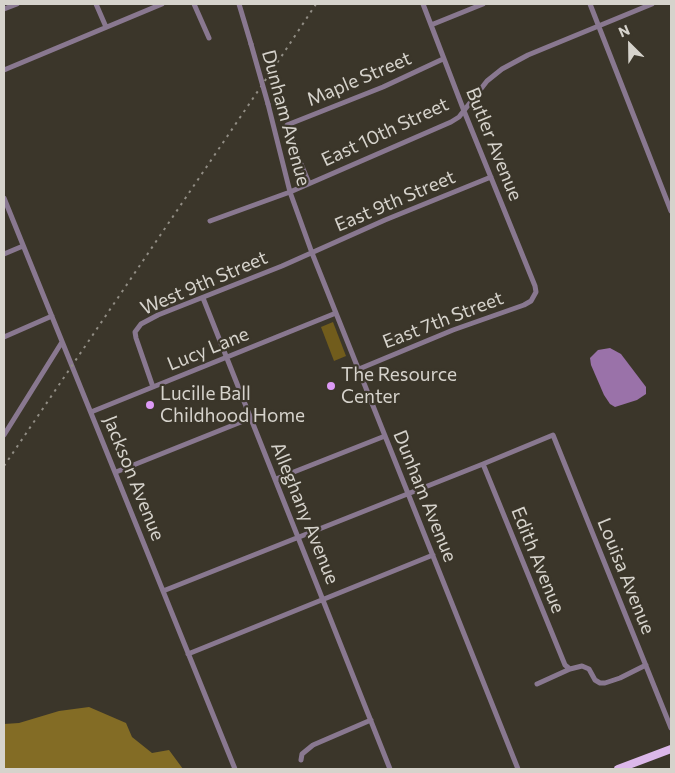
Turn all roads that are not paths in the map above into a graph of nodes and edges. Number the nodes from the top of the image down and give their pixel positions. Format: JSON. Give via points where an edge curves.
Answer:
{"nodes":[{"id":1,"x":17,"y":4,"type":"edge"},
{"id":2,"x":96,"y":4,"type":"edge"},
{"id":3,"x":162,"y":4,"type":"edge"},
{"id":4,"x":194,"y":4,"type":"edge"},
{"id":5,"x":239,"y":4,"type":"edge"},
{"id":6,"x":423,"y":4,"type":"edge"},
{"id":7,"x":483,"y":4,"type":"edge"},
{"id":8,"x":590,"y":4,"type":"edge"},
{"id":9,"x":652,"y":4,"type":"edge"},
{"id":10,"x":4,"y":9,"type":"edge"},
{"id":11,"x":431,"y":25,"type":"junction"},
{"id":12,"x":598,"y":25,"type":"junction"},
{"id":13,"x":106,"y":27,"type":"junction"},
{"id":14,"x":209,"y":38,"type":"dead end"},
{"id":15,"x":443,"y":59,"type":"junction"},
{"id":16,"x":4,"y":70,"type":"edge"},
{"id":17,"x":464,"y":111,"type":"junction"},
{"id":18,"x":491,"y":177,"type":"junction"},
{"id":19,"x":309,"y":183,"type":"junction"},
{"id":20,"x":290,"y":192,"type":"junction"},
{"id":21,"x":4,"y":198,"type":"edge"},
{"id":22,"x":671,"y":212,"type":"edge"},
{"id":23,"x":210,"y":221,"type":"dead end"},
{"id":24,"x":23,"y":246,"type":"junction"},
{"id":25,"x":4,"y":254,"type":"edge"},
{"id":26,"x":312,"y":254,"type":"junction"},
{"id":27,"x":535,"y":295,"type":"joint"},
{"id":28,"x":203,"y":298,"type":"junction"},
{"id":29,"x":336,"y":313,"type":"junction"},
{"id":30,"x":52,"y":316,"type":"junction"},
{"id":31,"x":4,"y":337,"type":"edge"},
{"id":32,"x":62,"y":342,"type":"junction"},
{"id":33,"x":228,"y":357,"type":"junction"},
{"id":34,"x":359,"y":369,"type":"junction"},
{"id":35,"x":153,"y":387,"type":"junction"},
{"id":36,"x":91,"y":412,"type":"junction"},
{"id":37,"x":251,"y":418,"type":"junction"},
{"id":38,"x":4,"y":435,"type":"edge"},
{"id":39,"x":385,"y":436,"type":"junction"},
{"id":40,"x":483,"y":464,"type":"junction"},
{"id":41,"x":116,"y":472,"type":"junction"},
{"id":42,"x":276,"y":479,"type":"junction"},
{"id":43,"x":407,"y":494,"type":"junction"},
{"id":44,"x":298,"y":537,"type":"junction"},
{"id":45,"x":433,"y":555,"type":"junction"},
{"id":46,"x":163,"y":591,"type":"junction"},
{"id":47,"x":323,"y":600,"type":"junction"},
{"id":48,"x":188,"y":654,"type":"junction"},
{"id":49,"x":646,"y":665,"type":"junction"},
{"id":50,"x":568,"y":668,"type":"junction"},
{"id":51,"x":537,"y":684,"type":"dead end"},
{"id":52,"x":371,"y":720,"type":"junction"},
{"id":53,"x":671,"y":728,"type":"edge"},
{"id":54,"x":671,"y":749,"type":"edge"},
{"id":55,"x":300,"y":760,"type":"dead end"},
{"id":56,"x":235,"y":769,"type":"edge"},
{"id":57,"x":390,"y":769,"type":"edge"},
{"id":58,"x":518,"y":769,"type":"edge"},
{"id":59,"x":618,"y":769,"type":"edge"}],
"edges":[{"from":1,"to":10,"type":"street"},
{"from":2,"to":13,"type":"street"},
{"from":3,"to":13,"type":"street"},
{"from":4,"to":14,"type":"street"},
{"from":5,"to":20,"type":"street","name":"Dunham Avenue","bridge":true},
{"from":6,"to":11,"type":"street","name":"Butler Avenue"},
{"from":7,"to":11,"type":"street"},
{"from":8,"to":12,"type":"street"},
{"from":9,"to":12,"type":"street","name":"East 10th Street"},
{"from":11,"to":15,"type":"street","name":"Butler Avenue"},
{"from":12,"to":17,"type":"street","name":"East 10th Street","via":[[502,69],[487,81]]},
{"from":12,"to":22,"type":"street"},
{"from":13,"to":16,"type":"street"},
{"from":15,"to":17,"type":"street","name":"Butler Avenue"},
{"from":15,"to":19,"type":"street","name":"Maple Street","via":[[287,125]]},
{"from":17,"to":18,"type":"street","name":"Butler Avenue"},
{"from":17,"to":19,"type":"street","name":"East 10th Street","via":[[451,122]]},
{"from":18,"to":26,"type":"street","name":"East 9th Street"},
{"from":18,"to":27,"type":"street","name":"Butler Avenue","via":[[535,286]]},
{"from":19,"to":20,"type":"street","name":"East 10th Street"},
{"from":20,"to":23,"type":"street","name":"East 10th Street"},
{"from":20,"to":26,"type":"street","name":"Dunham Avenue"},
{"from":21,"to":24,"type":"street","name":"Jackson Avenue"},
{"from":24,"to":25,"type":"street"},
{"from":24,"to":30,"type":"street","name":"Jackson Avenue"},
{"from":26,"to":28,"type":"street","name":"West 9th Street"},
{"from":26,"to":29,"type":"street","name":"Dunham Avenue"},
{"from":27,"to":34,"type":"street","name":"East 7th Street","via":[[524,305]]},
{"from":28,"to":33,"type":"street","name":"Alleghany Avenue"},
{"from":28,"to":35,"type":"street","name":"West 9th Street","via":[[158,315],[137,329],[136,338]]},
{"from":29,"to":33,"type":"street","name":"Lucy Lane"},
{"from":29,"to":34,"type":"street","name":"Dunham Avenue"},
{"from":30,"to":31,"type":"street"},
{"from":30,"to":32,"type":"street","name":"Jackson Avenue"},
{"from":32,"to":36,"type":"street","name":"Jackson Avenue"},
{"from":32,"to":38,"type":"street"},
{"from":33,"to":35,"type":"street","name":"Lucy Lane"},
{"from":33,"to":37,"type":"street","name":"Alleghany Avenue"},
{"from":34,"to":39,"type":"street","name":"Dunham Avenue"},
{"from":35,"to":36,"type":"street","name":"Lucy Lane"},
{"from":36,"to":41,"type":"street","name":"Jackson Avenue"},
{"from":37,"to":41,"type":"street"},
{"from":37,"to":42,"type":"street","name":"Alleghany Avenue"},
{"from":39,"to":42,"type":"street"},
{"from":39,"to":43,"type":"street","name":"Dunham Avenue"},
{"from":40,"to":43,"type":"street"},
{"from":40,"to":49,"type":"street","name":"Louisa Avenue","via":[[553,435]]},
{"from":40,"to":50,"type":"street","name":"Edith Avenue"},
{"from":41,"to":46,"type":"street","name":"Jackson Avenue"},
{"from":42,"to":44,"type":"street","name":"Alleghany Avenue"},
{"from":43,"to":44,"type":"street"},
{"from":43,"to":45,"type":"street","name":"Dunham Avenue"},
{"from":44,"to":46,"type":"street"},
{"from":44,"to":47,"type":"street","name":"Alleghany Avenue"},
{"from":45,"to":47,"type":"street"},
{"from":45,"to":58,"type":"street","name":"Dunham Avenue"},
{"from":46,"to":48,"type":"street","name":"Jackson Avenue"},
{"from":47,"to":48,"type":"street"},
{"from":47,"to":52,"type":"street","name":"Alleghany Avenue"},
{"from":48,"to":56,"type":"street","name":"Jackson Avenue"},
{"from":49,"to":50,"type":"street","via":[[605,683],[595,680],[589,669],[582,666]]},
{"from":49,"to":53,"type":"street","name":"Louisa Avenue"},
{"from":50,"to":51,"type":"street"},
{"from":52,"to":55,"type":"street","via":[[313,745]]},
{"from":52,"to":57,"type":"street","name":"Alleghany Avenue"},
{"from":54,"to":59,"type":"main road"}]}
